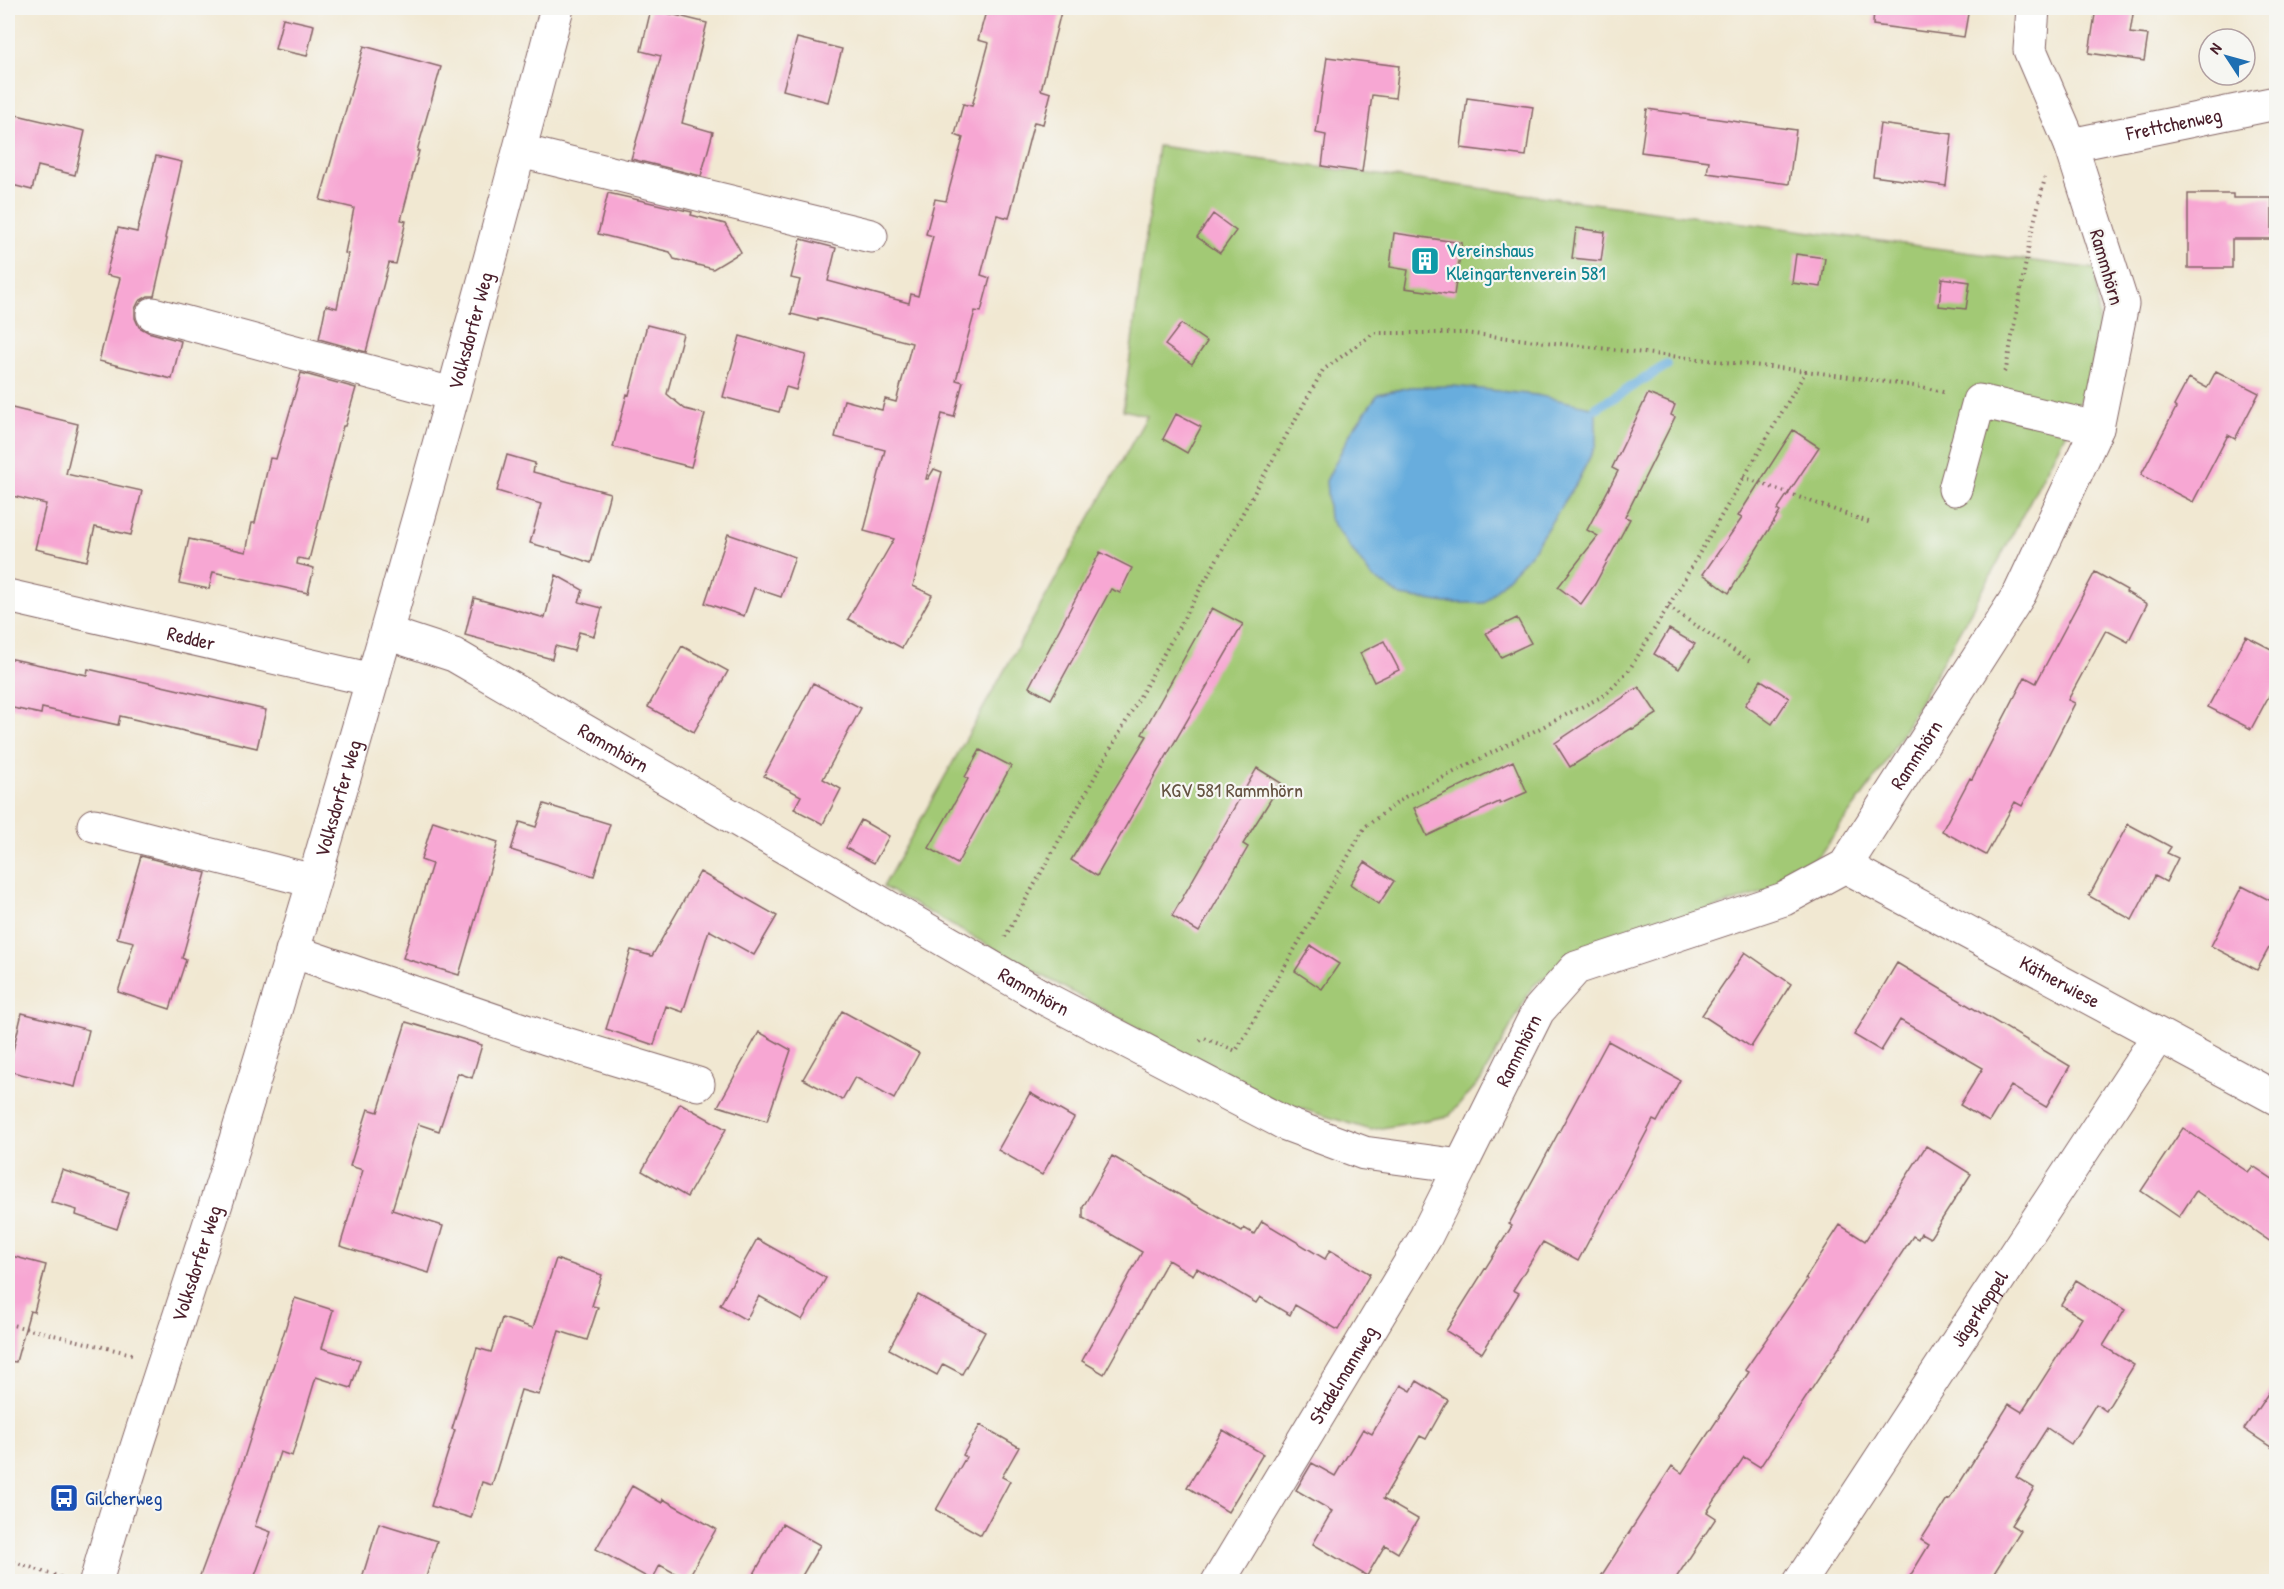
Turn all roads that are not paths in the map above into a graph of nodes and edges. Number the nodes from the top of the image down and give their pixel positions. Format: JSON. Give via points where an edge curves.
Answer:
{"nodes":[{"id":1,"x":557,"y":8,"type":"edge"},
{"id":2,"x":2033,"y":8,"type":"edge"},
{"id":3,"x":2277,"y":103,"type":"edge"},
{"id":4,"x":2071,"y":145,"type":"junction"},
{"id":5,"x":520,"y":151,"type":"junction"},
{"id":6,"x":870,"y":236,"type":"dead end"},
{"id":7,"x":153,"y":314,"type":"dead end"},
{"id":8,"x":452,"y":394,"type":"junction"},
{"id":9,"x":2097,"y":428,"type":"junction"},
{"id":10,"x":1955,"y":489,"type":"dead end"},
{"id":11,"x":8,"y":596,"type":"edge"},
{"id":12,"x":387,"y":633,"type":"junction"},
{"id":13,"x":373,"y":680,"type":"junction"},
{"id":14,"x":94,"y":825,"type":"dead end"},
{"id":15,"x":1845,"y":866,"type":"junction"},
{"id":16,"x":313,"y":881,"type":"junction"},
{"id":17,"x":292,"y":951,"type":"junction"},
{"id":18,"x":2158,"y":1036,"type":"junction"},
{"id":19,"x":698,"y":1084,"type":"dead end"},
{"id":20,"x":2277,"y":1098,"type":"edge"},
{"id":21,"x":1461,"y":1166,"type":"junction"},
{"id":22,"x":96,"y":1581,"type":"edge"},
{"id":23,"x":1218,"y":1581,"type":"edge"},
{"id":24,"x":1800,"y":1581,"type":"edge"}],
"edges":[{"from":1,"to":5,"type":"street","name":"Volksdorfer Weg"},
{"from":2,"to":4,"type":"street","name":"Rammhörn","via":[[2030,50]]},
{"from":3,"to":4,"type":"street","name":"Frettchenweg"},
{"from":4,"to":9,"type":"street","name":"Rammhörn","via":[[2122,304]]},
{"from":5,"to":6,"type":"street"},
{"from":5,"to":8,"type":"street","name":"Volksdorfer Weg"},
{"from":7,"to":8,"type":"street"},
{"from":8,"to":12,"type":"street","name":"Volksdorfer Weg"},
{"from":9,"to":10,"type":"street","via":[[1979,401]]},
{"from":9,"to":15,"type":"street","name":"Rammhörn","via":[[2020,593]]},
{"from":11,"to":13,"type":"street","name":"Redder"},
{"from":12,"to":13,"type":"street","name":"Volksdorfer Weg"},
{"from":12,"to":21,"type":"street","name":"Rammhörn","via":[[454,654],[1046,999],[1286,1124],[1364,1153]]},
{"from":13,"to":16,"type":"street","name":"Volksdorfer Weg"},
{"from":14,"to":16,"type":"street"},
{"from":15,"to":18,"type":"street","name":"Kätnerwiese"},
{"from":15,"to":21,"type":"street","name":"Rammhörn","via":[[1784,899],[1576,968],[1538,1011]]},
{"from":16,"to":17,"type":"street","name":"Volksdorfer Weg"},
{"from":17,"to":19,"type":"street","via":[[546,1038]]},
{"from":17,"to":22,"type":"street","name":"Volksdorfer Weg"},
{"from":18,"to":20,"type":"street","name":"Kätnerwiese"},
{"from":18,"to":24,"type":"street","name":"Jägerkoppel"},
{"from":21,"to":23,"type":"street","name":"Stadelmannweg","via":[[1425,1238]]}]}
